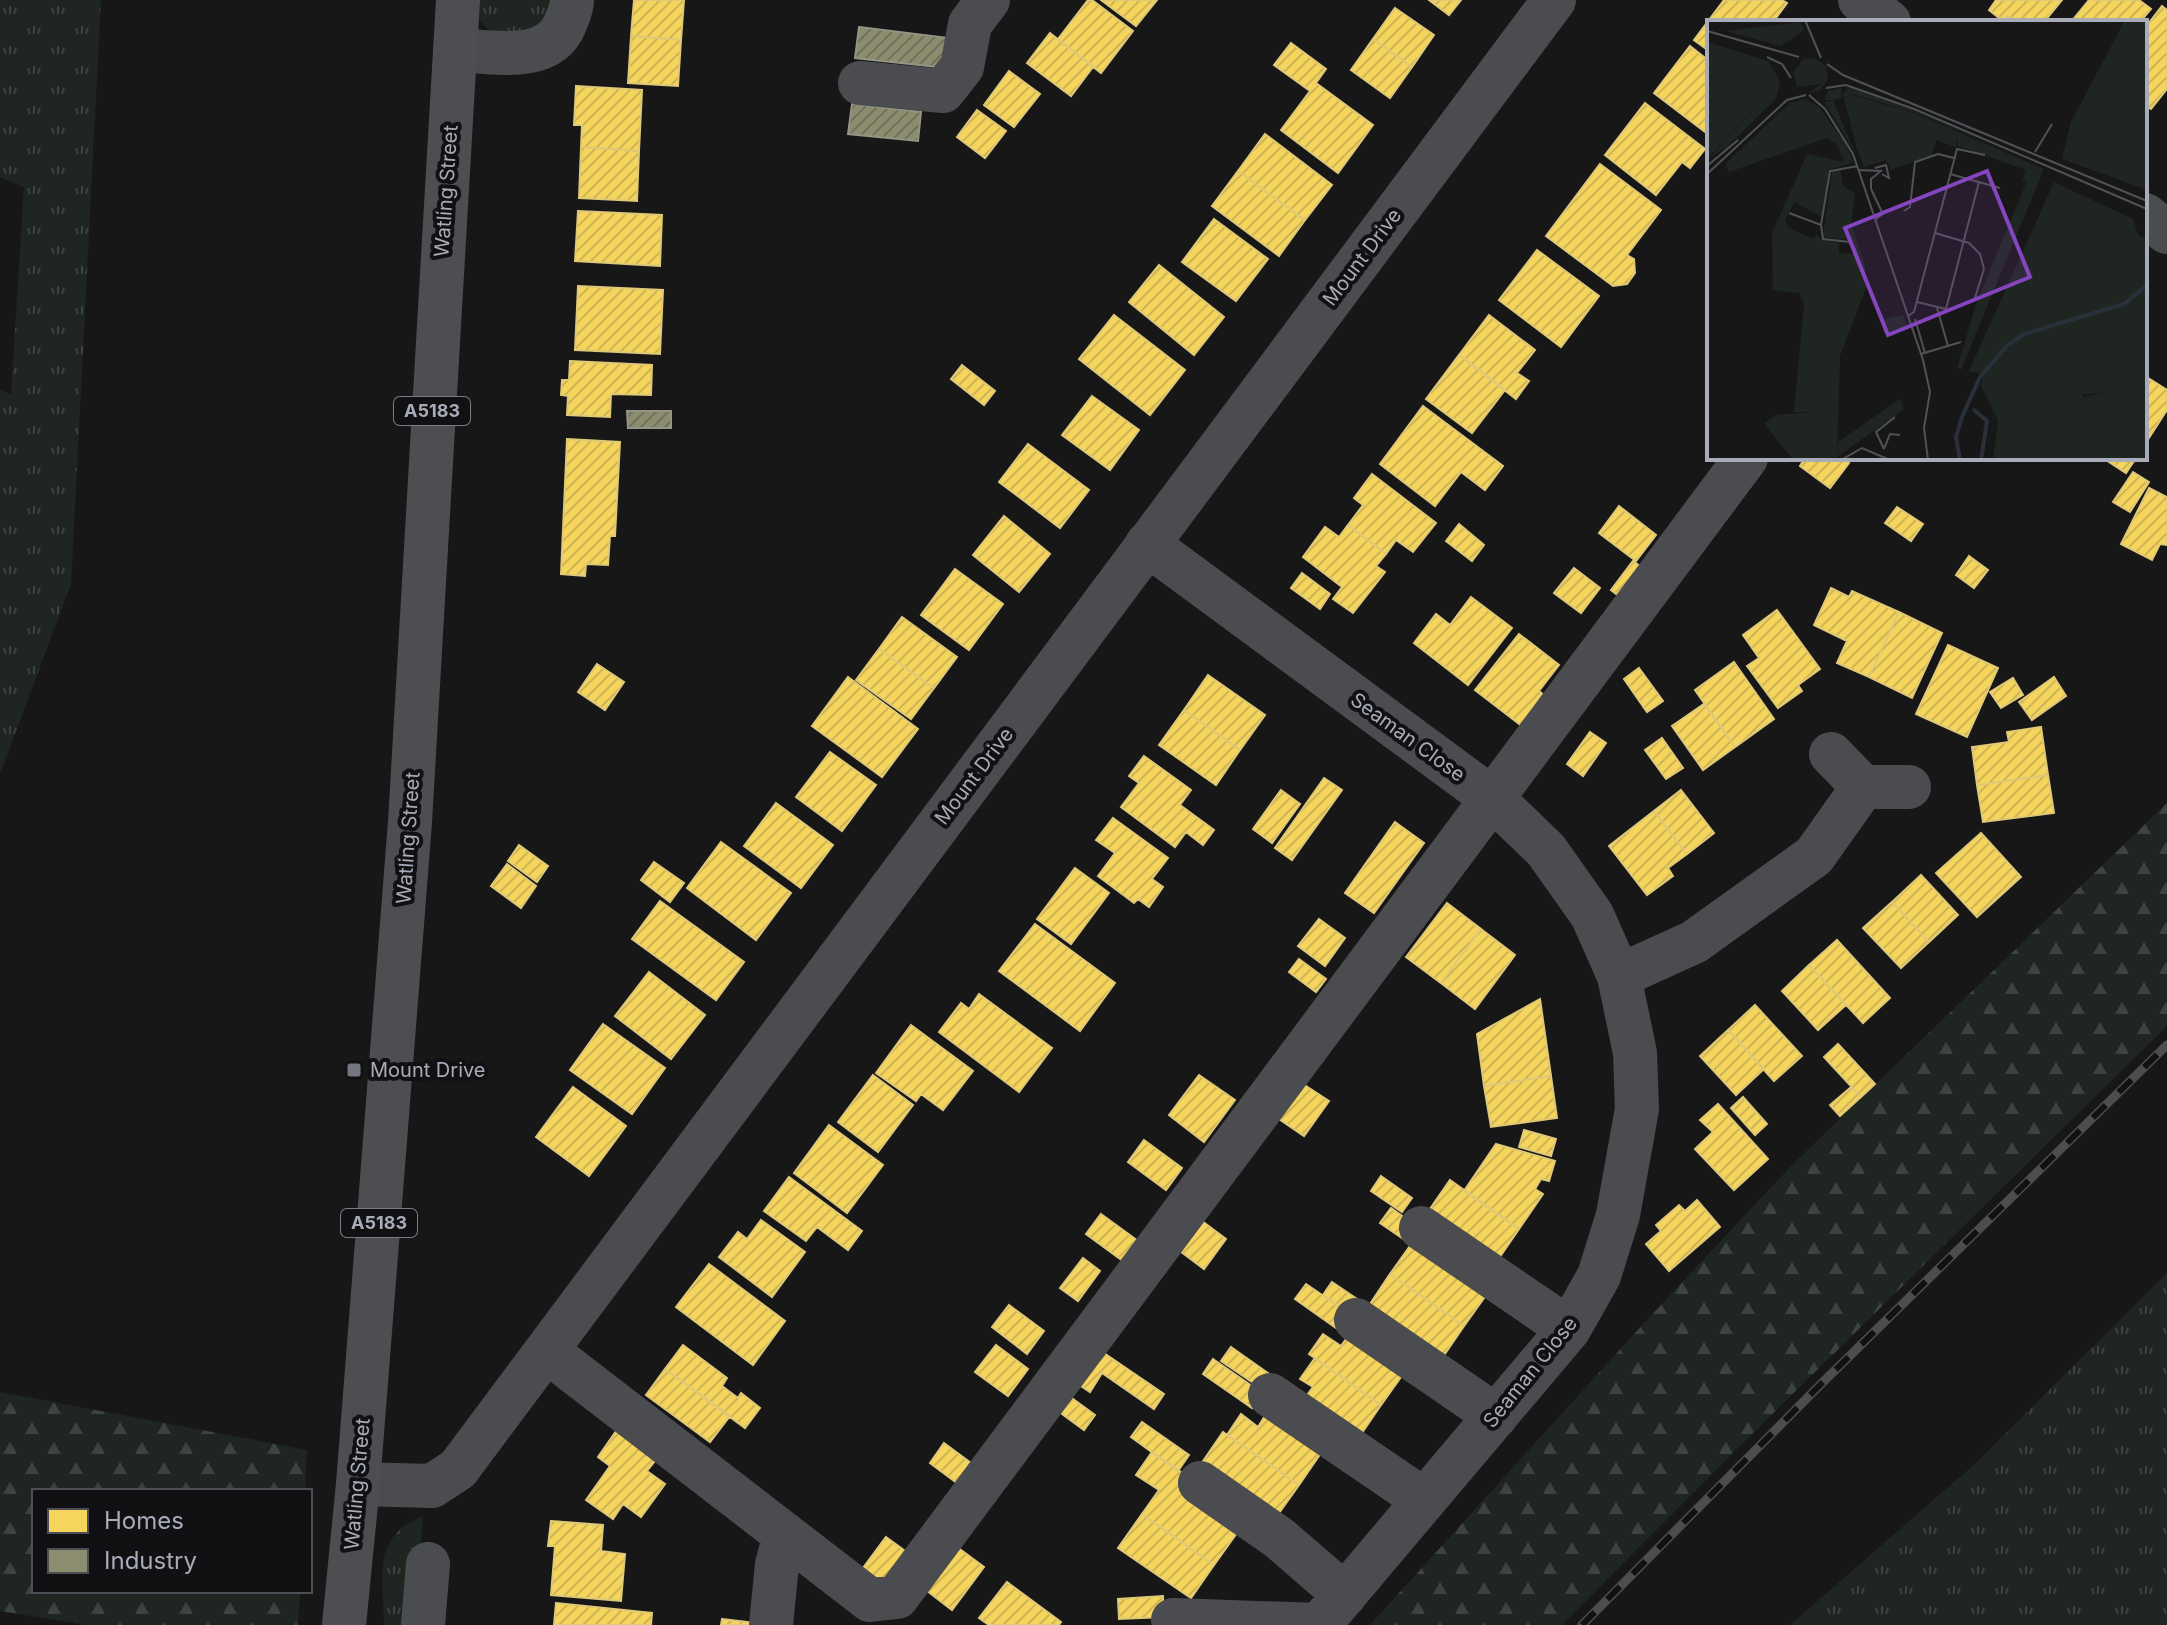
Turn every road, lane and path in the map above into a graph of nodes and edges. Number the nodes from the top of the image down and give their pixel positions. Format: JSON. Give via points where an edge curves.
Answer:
{"nodes":[{"id":1,"x":458,"y":0,"type":"edge"},
{"id":2,"x":572,"y":0,"type":"edge"},
{"id":3,"x":1554,"y":0,"type":"edge"},
{"id":4,"x":1860,"y":0,"type":"edge"},
{"id":5,"x":979,"y":12,"type":"edge"},
{"id":6,"x":1886,"y":20,"type":"edge"},
{"id":7,"x":455,"y":50,"type":"junction"},
{"id":8,"x":860,"y":83,"type":"dead end"},
{"id":9,"x":2147,"y":217,"type":"edge"},
{"id":10,"x":2167,"y":232,"type":"edge"},
{"id":11,"x":1745,"y":460,"type":"edge"},
{"id":12,"x":1147,"y":544,"type":"junction"},
{"id":13,"x":1831,"y":754,"type":"dead end"},
{"id":14,"x":1863,"y":787,"type":"junction"},
{"id":15,"x":1909,"y":787,"type":"dead end"},
{"id":16,"x":1493,"y":799,"type":"junction"},
{"id":17,"x":1619,"y":976,"type":"junction"},
{"id":18,"x":1421,"y":1228,"type":"dead end"},
{"id":19,"x":1356,"y":1320,"type":"dead end"},
{"id":20,"x":1569,"y":1329,"type":"junction"},
{"id":21,"x":548,"y":1352,"type":"junction"},
{"id":22,"x":1270,"y":1395,"type":"dead end"},
{"id":23,"x":1496,"y":1416,"type":"junction"},
{"id":24,"x":1200,"y":1483,"type":"dead end"},
{"id":25,"x":358,"y":1484,"type":"junction"},
{"id":26,"x":1424,"y":1500,"type":"junction"},
{"id":27,"x":785,"y":1535,"type":"junction"},
{"id":28,"x":428,"y":1564,"type":"dead end"},
{"id":29,"x":887,"y":1613,"type":"edge"},
{"id":30,"x":1328,"y":1615,"type":"edge"},
{"id":31,"x":1173,"y":1620,"type":"dead end"},
{"id":32,"x":344,"y":1625,"type":"edge"},
{"id":33,"x":423,"y":1625,"type":"edge"},
{"id":34,"x":771,"y":1625,"type":"edge"}],
"edges":[{"from":1,"to":7,"type":"main road","name":"Watling Street","number":"A5183"},
{"from":2,"to":7,"type":"street","via":[[560,36],[543,49]]},
{"from":3,"to":12,"type":"street","name":"Mount Drive"},
{"from":4,"to":6,"type":"street"},
{"from":5,"to":8,"type":"street","via":[[962,67],[943,91]]},
{"from":7,"to":25,"type":"main road","name":"Watling Street","number":"A5183","via":[[410,822]]},
{"from":9,"to":10,"type":"street"},
{"from":11,"to":16,"type":"street"},
{"from":12,"to":16,"type":"street","name":"Seaman Close"},
{"from":12,"to":21,"type":"street","name":"Mount Drive"},
{"from":13,"to":14,"type":"street"},
{"from":14,"to":15,"type":"street"},
{"from":14,"to":17,"type":"street","via":[[1814,856],[1694,942]]},
{"from":16,"to":17,"type":"street","name":"Seaman Close","via":[[1546,850],[1592,915]]},
{"from":16,"to":29,"type":"street"},
{"from":17,"to":20,"type":"street","name":"Seaman Close","via":[[1635,1053],[1637,1109],[1599,1276]]},
{"from":18,"to":20,"type":"street"},
{"from":19,"to":23,"type":"street"},
{"from":20,"to":23,"type":"street","name":"Seaman Close"},
{"from":21,"to":25,"type":"street","name":"Mount Drive","via":[[458,1469],[432,1486]]},
{"from":21,"to":27,"type":"street"},
{"from":22,"to":26,"type":"street"},
{"from":23,"to":26,"type":"street","name":"Seaman Close"},
{"from":24,"to":30,"type":"street","via":[[1279,1538]]},
{"from":25,"to":32,"type":"main road","name":"Watling Street","number":"A5183"},
{"from":26,"to":30,"type":"street","name":"Seaman Close"},
{"from":27,"to":29,"type":"street"},
{"from":27,"to":34,"type":"street"},
{"from":28,"to":33,"type":"street"},
{"from":30,"to":31,"type":"street"}]}
